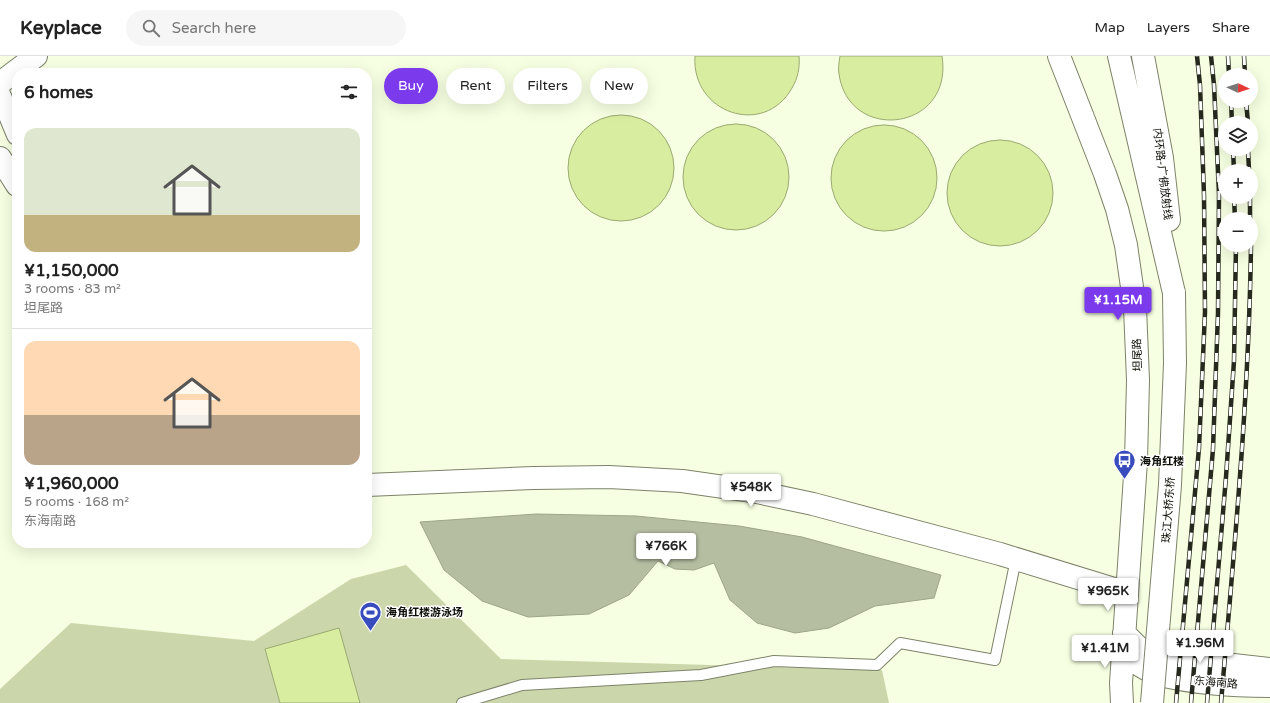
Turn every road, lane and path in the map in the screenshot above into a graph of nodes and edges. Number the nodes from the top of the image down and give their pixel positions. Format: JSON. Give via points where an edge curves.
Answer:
{"nodes":[{"id":1,"x":36,"y":56,"type":"edge"},
{"id":2,"x":1059,"y":56,"type":"edge"},
{"id":3,"x":1119,"y":56,"type":"edge"},
{"id":4,"x":1143,"y":56,"type":"edge"},
{"id":5,"x":20,"y":68,"type":"edge"},
{"id":6,"x":12,"y":74,"type":"edge"},
{"id":7,"x":0,"y":83,"type":"edge"},
{"id":8,"x":0,"y":94,"type":"edge"},
{"id":9,"x":12,"y":123,"type":"edge"},
{"id":10,"x":0,"y":158,"type":"edge"},
{"id":11,"x":12,"y":177,"type":"edge"},
{"id":12,"x":1174,"y":293,"type":"junction"},
{"id":13,"x":372,"y":485,"type":"edge"},
{"id":14,"x":1016,"y":559,"type":"junction"},
{"id":15,"x":1127,"y":593,"type":"junction"},
{"id":16,"x":1124,"y":641,"type":"junction"},
{"id":17,"x":1270,"y":669,"type":"edge"},
{"id":18,"x":1270,"y":686,"type":"edge"},
{"id":19,"x":462,"y":703,"type":"edge"},
{"id":20,"x":1122,"y":703,"type":"edge"},
{"id":21,"x":1152,"y":703,"type":"edge"}],
"edges":[{"from":1,"to":5,"type":"main road"},
{"from":2,"to":15,"type":"main road","name":"坦尾路","via":[[1117,209],[1132,280],[1138,406]]},
{"from":3,"to":12,"type":"main road"},
{"from":4,"to":12,"type":"main road","name":"内环路-广佛放射线","via":[[1165,184]]},
{"from":6,"to":7,"type":"main road"},
{"from":8,"to":9,"type":"street"},
{"from":10,"to":11,"type":"main road"},
{"from":12,"to":21,"type":"main road","name":"珠江大桥东桥","bridge":true,"via":[[1175,363],[1171,478]]},
{"from":13,"to":14,"type":"main road","via":[[609,477],[682,481],[752,491],[813,504]]},
{"from":14,"to":15,"type":"main road"},
{"from":14,"to":19,"type":"lane","via":[[995,660],[900,643],[877,665],[774,661],[700,675],[522,685]]},
{"from":15,"to":16,"type":"main road"},
{"from":16,"to":17,"type":"main road","via":[[1156,653],[1189,660]]},
{"from":16,"to":18,"type":"main road","name":"东海南路","via":[[1131,659],[1146,670],[1165,676],[1201,682]]},
{"from":16,"to":20,"type":"main road"}]}
